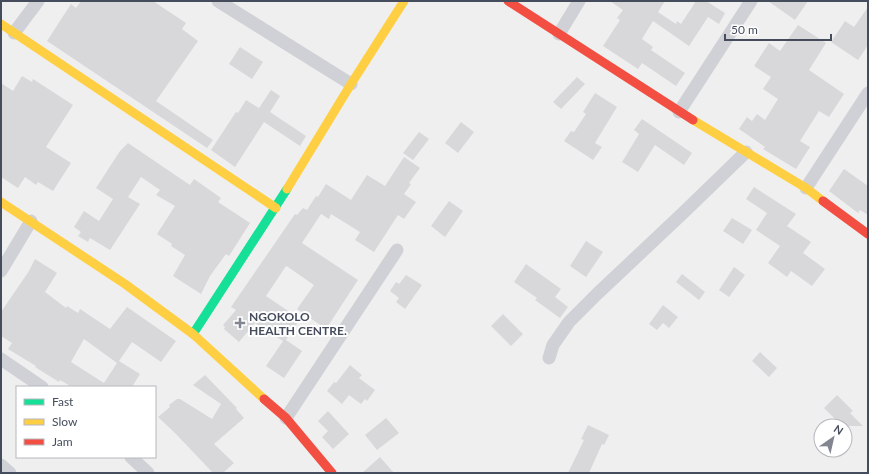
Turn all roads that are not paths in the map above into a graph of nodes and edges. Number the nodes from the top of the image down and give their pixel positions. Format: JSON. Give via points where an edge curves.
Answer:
{"nodes":[{"id":1,"x":38,"y":1,"type":"edge"},
{"id":2,"x":218,"y":1,"type":"edge"},
{"id":3,"x":404,"y":1,"type":"edge"},
{"id":4,"x":508,"y":1,"type":"edge"},
{"id":5,"x":579,"y":1,"type":"edge"},
{"id":6,"x":751,"y":1,"type":"edge"},
{"id":7,"x":1,"y":24,"type":"edge"},
{"id":8,"x":14,"y":33,"type":"junction"},
{"id":9,"x":559,"y":34,"type":"junction"},
{"id":10,"x":350,"y":84,"type":"junction"},
{"id":11,"x":868,"y":93,"type":"edge"},
{"id":12,"x":678,"y":112,"type":"junction"},
{"id":13,"x":746,"y":152,"type":"junction"},
{"id":14,"x":806,"y":188,"type":"junction"},
{"id":15,"x":1,"y":202,"type":"edge"},
{"id":16,"x":276,"y":208,"type":"junction"},
{"id":17,"x":31,"y":220,"type":"junction"},
{"id":18,"x":868,"y":234,"type":"edge"},
{"id":19,"x":397,"y":250,"type":"dead end"},
{"id":20,"x":1,"y":271,"type":"edge"},
{"id":21,"x":193,"y":334,"type":"junction"},
{"id":22,"x":549,"y":358,"type":"dead end"},
{"id":23,"x":1,"y":359,"type":"edge"},
{"id":24,"x":41,"y":386,"type":"edge"},
{"id":25,"x":286,"y":418,"type":"junction"},
{"id":26,"x":131,"y":458,"type":"edge"},
{"id":27,"x":1,"y":465,"type":"edge"},
{"id":28,"x":10,"y":473,"type":"edge"},
{"id":29,"x":148,"y":473,"type":"edge"},
{"id":30,"x":332,"y":473,"type":"edge"}],
"edges":[{"from":1,"to":8,"type":"street"},
{"from":2,"to":10,"type":"street"},
{"from":3,"to":10,"type":"street"},
{"from":4,"to":9,"type":"street"},
{"from":5,"to":9,"type":"street"},
{"from":6,"to":12,"type":"street"},
{"from":7,"to":8,"type":"street"},
{"from":8,"to":16,"type":"street"},
{"from":9,"to":12,"type":"street"},
{"from":10,"to":16,"type":"street"},
{"from":11,"to":14,"type":"street"},
{"from":12,"to":13,"type":"street"},
{"from":13,"to":14,"type":"street"},
{"from":13,"to":22,"type":"street","via":[[569,322],[553,344]]},
{"from":14,"to":18,"type":"street"},
{"from":15,"to":17,"type":"street"},
{"from":16,"to":21,"type":"street"},
{"from":17,"to":20,"type":"street"},
{"from":17,"to":21,"type":"street"},
{"from":19,"to":25,"type":"street"},
{"from":21,"to":25,"type":"street"},
{"from":23,"to":24,"type":"street"},
{"from":25,"to":30,"type":"street"},
{"from":26,"to":29,"type":"street"},
{"from":27,"to":28,"type":"street"}]}
